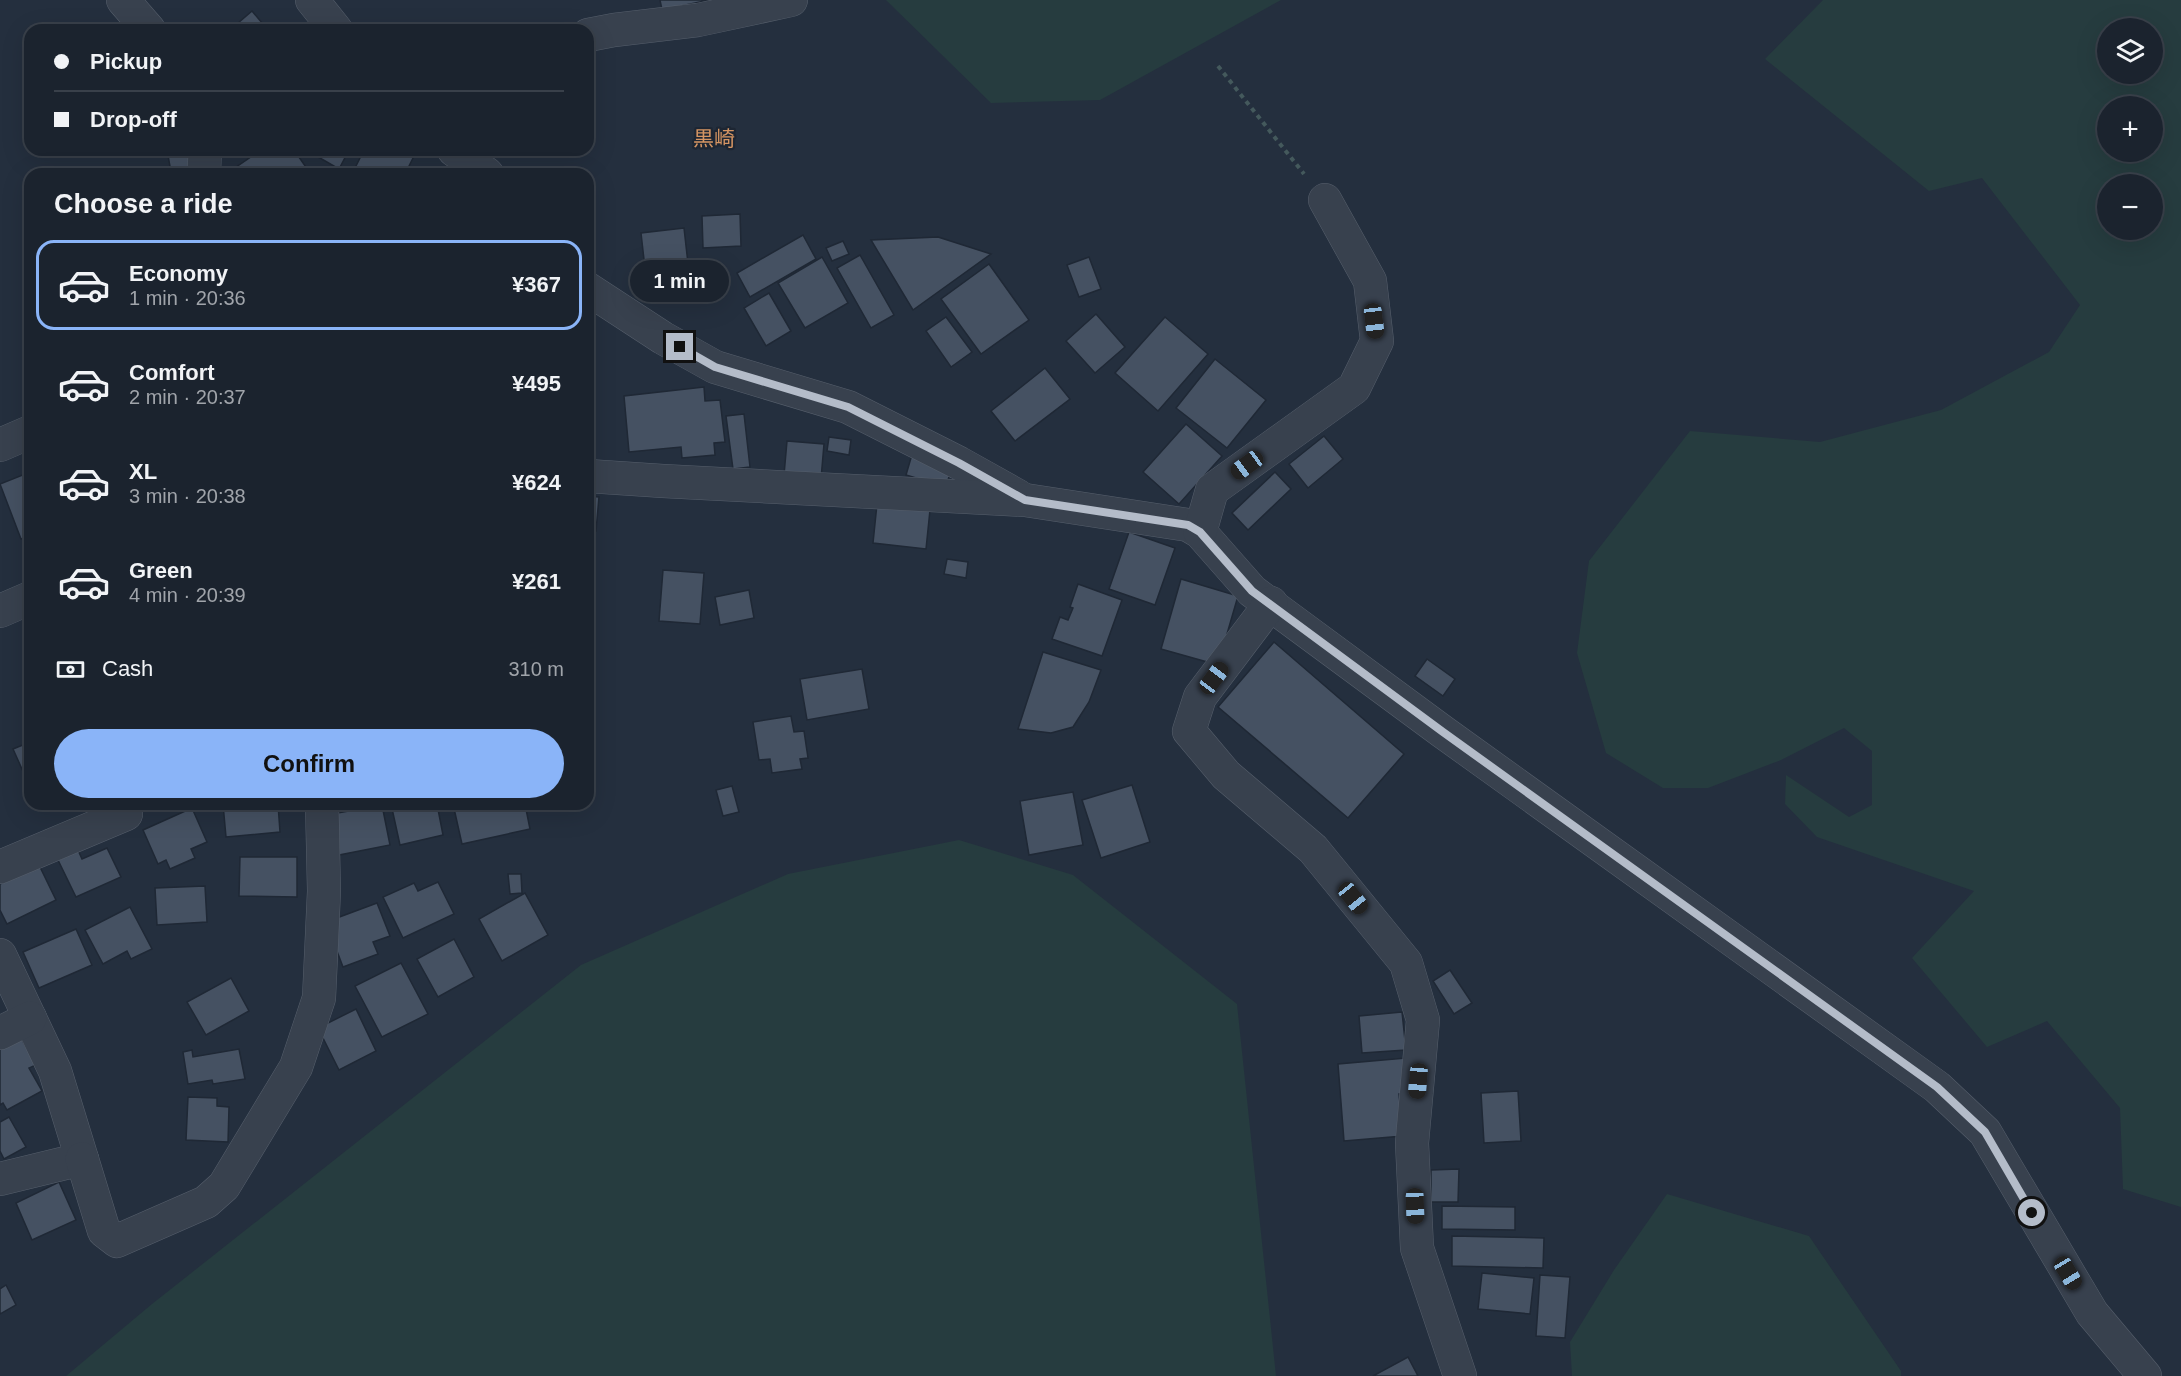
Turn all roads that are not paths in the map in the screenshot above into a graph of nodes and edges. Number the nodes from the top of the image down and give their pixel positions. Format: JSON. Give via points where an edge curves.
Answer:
{"nodes":[{"id":1,"x":123,"y":0,"type":"edge"},
{"id":2,"x":312,"y":0,"type":"edge"},
{"id":3,"x":791,"y":0,"type":"edge"},
{"id":4,"x":144,"y":24,"type":"edge"},
{"id":5,"x":331,"y":24,"type":"edge"},
{"id":6,"x":594,"y":34,"type":"edge"},
{"id":7,"x":1325,"y":200,"type":"road end"},
{"id":8,"x":594,"y":293,"type":"edge"},
{"id":9,"x":24,"y":435,"type":"edge"},
{"id":10,"x":0,"y":445,"type":"edge"},
{"id":11,"x":594,"y":476,"type":"edge"},
{"id":12,"x":1025,"y":500,"type":"junction"},
{"id":13,"x":1200,"y":532,"type":"junction"},
{"id":14,"x":24,"y":601,"type":"edge"},
{"id":15,"x":1271,"y":603,"type":"junction"},
{"id":16,"x":0,"y":611,"type":"edge"},
{"id":17,"x":124,"y":810,"type":"edge"},
{"id":18,"x":322,"y":810,"type":"edge"},
{"id":19,"x":0,"y":867,"type":"edge"},
{"id":20,"x":0,"y":955,"type":"edge"},
{"id":21,"x":30,"y":1018,"type":"junction"},
{"id":22,"x":0,"y":1032,"type":"edge"},
{"id":23,"x":82,"y":1159,"type":"junction"},
{"id":24,"x":0,"y":1179,"type":"edge"},
{"id":25,"x":1460,"y":1376,"type":"edge"},
{"id":26,"x":2145,"y":1376,"type":"edge"}],
"edges":[{"from":1,"to":4,"type":"street"},
{"from":2,"to":5,"type":"street"},
{"from":3,"to":6,"type":"street","via":[[698,20]]},
{"from":7,"to":13,"type":"street","via":[[1370,281],[1377,341],[1354,388],[1212,490]]},
{"from":8,"to":12,"type":"street","via":[[715,367],[848,407]]},
{"from":9,"to":10,"type":"street"},
{"from":11,"to":12,"type":"street"},
{"from":12,"to":13,"type":"street","via":[[1188,525]]},
{"from":13,"to":15,"type":"street","via":[[1252,591]]},
{"from":14,"to":16,"type":"street"},
{"from":15,"to":25,"type":"street","via":[[1200,697],[1189,731],[1226,775],[1313,849],[1406,963],[1423,1020],[1412,1143],[1417,1248]]},
{"from":15,"to":26,"type":"street","via":[[1443,732],[1937,1087],[1985,1132],[2092,1313]]},
{"from":17,"to":19,"type":"street","via":[[126,814]]},
{"from":18,"to":23,"type":"street","via":[[324,891],[319,998],[296,1067],[224,1186],[206,1203],[117,1241],[104,1231]]},
{"from":20,"to":21,"type":"street"},
{"from":21,"to":22,"type":"street"},
{"from":21,"to":23,"type":"street","via":[[55,1071]]},
{"from":23,"to":24,"type":"street"}]}
